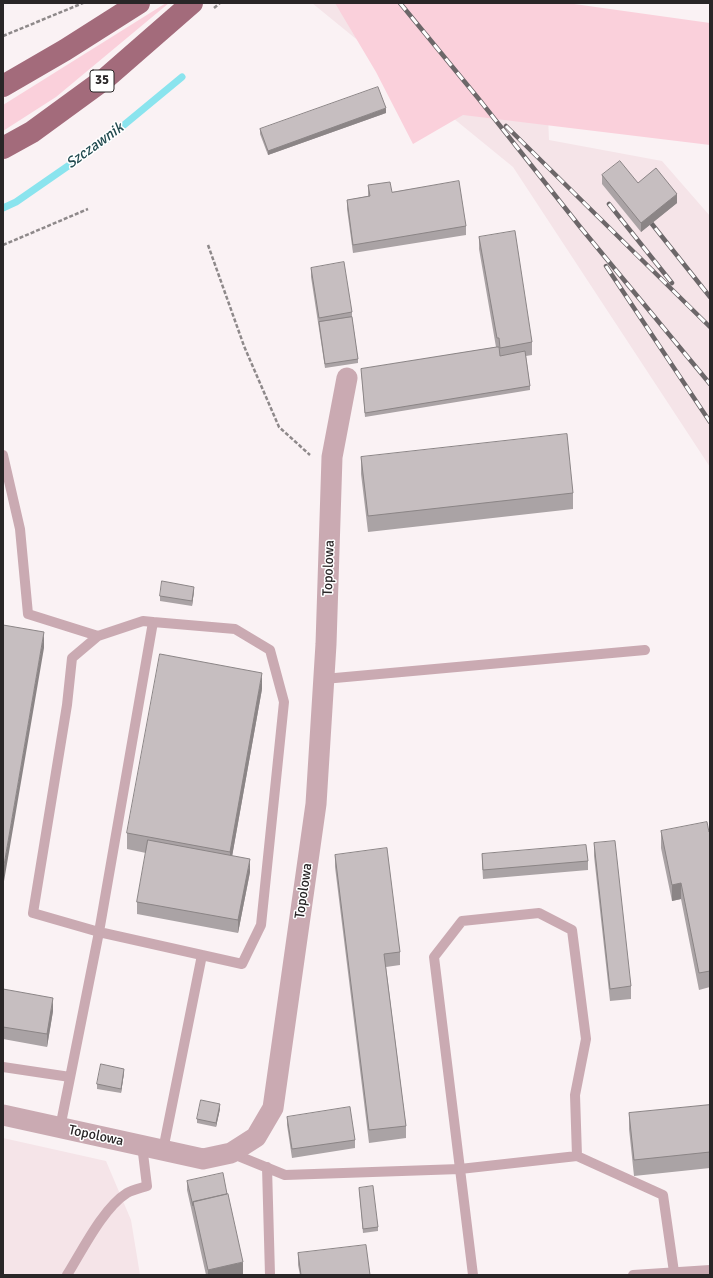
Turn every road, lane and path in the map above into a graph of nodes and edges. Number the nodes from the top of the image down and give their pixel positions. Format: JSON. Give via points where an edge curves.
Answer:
{"nodes":[{"id":1,"x":83,"y":3,"type":"edge"},
{"id":2,"x":139,"y":3,"type":"edge"},
{"id":3,"x":192,"y":3,"type":"edge"},
{"id":4,"x":3,"y":36,"type":"edge"},
{"id":5,"x":3,"y":86,"type":"edge"},
{"id":6,"x":3,"y":148,"type":"edge"},
{"id":7,"x":88,"y":209,"type":"dead end"},
{"id":8,"x":3,"y":245,"type":"edge"},
{"id":9,"x":208,"y":245,"type":"dead end"},
{"id":10,"x":347,"y":378,"type":"dead end"},
{"id":11,"x":3,"y":455,"type":"edge"},
{"id":12,"x":332,"y":457,"type":"junction"},
{"id":13,"x":153,"y":622,"type":"junction"},
{"id":14,"x":98,"y":636,"type":"junction"},
{"id":15,"x":645,"y":650,"type":"dead end"},
{"id":16,"x":324,"y":679,"type":"junction"},
{"id":17,"x":99,"y":932,"type":"junction"},
{"id":18,"x":202,"y":955,"type":"junction"},
{"id":19,"x":3,"y":1067,"type":"edge"},
{"id":20,"x":70,"y":1077,"type":"junction"},
{"id":21,"x":3,"y":1115,"type":"edge"},
{"id":22,"x":60,"y":1128,"type":"junction"},
{"id":23,"x":142,"y":1145,"type":"junction"},
{"id":24,"x":162,"y":1150,"type":"junction"},
{"id":25,"x":231,"y":1153,"type":"junction"},
{"id":26,"x":577,"y":1156,"type":"junction"},
{"id":27,"x":267,"y":1167,"type":"junction"},
{"id":28,"x":460,"y":1168,"type":"junction"},
{"id":29,"x":710,"y":1270,"type":"edge"},
{"id":30,"x":674,"y":1272,"type":"junction"},
{"id":31,"x":67,"y":1275,"type":"edge"},
{"id":32,"x":270,"y":1275,"type":"edge"},
{"id":33,"x":473,"y":1275,"type":"edge"},
{"id":34,"x":633,"y":1275,"type":"edge"}],
"edges":[{"from":1,"to":4,"type":"path"},
{"from":2,"to":5,"type":"main road"},
{"from":3,"to":6,"type":"main road","number":"35","via":[[106,78],[32,132]]},
{"from":7,"to":8,"type":"path"},
{"from":9,"to":12,"type":"path","via":[[244,346],[279,427],[316,461]]},
{"from":10,"to":12,"type":"street","name":"Topolowa"},
{"from":11,"to":14,"type":"lane","via":[[20,529],[28,614]]},
{"from":12,"to":16,"type":"street","name":"Topolowa"},
{"from":13,"to":14,"type":"lane","via":[[143,621]]},
{"from":13,"to":17,"type":"lane"},
{"from":13,"to":18,"type":"lane","via":[[235,629],[270,650],[284,702],[261,925],[242,964]]},
{"from":14,"to":17,"type":"lane","via":[[72,658],[67,705],[33,913]]},
{"from":15,"to":16,"type":"lane"},
{"from":16,"to":25,"type":"street","name":"Topolowa","via":[[316,804],[274,1108],[256,1137]]},
{"from":17,"to":18,"type":"lane"},
{"from":17,"to":20,"type":"lane"},
{"from":18,"to":24,"type":"lane"},
{"from":19,"to":20,"type":"lane"},
{"from":20,"to":22,"type":"lane"},
{"from":21,"to":22,"type":"street","name":"Topolowa"},
{"from":22,"to":23,"type":"street","name":"Topolowa"},
{"from":23,"to":24,"type":"street","name":"Topolowa"},
{"from":23,"to":31,"type":"lane","via":[[147,1186],[128,1192],[114,1202]]},
{"from":24,"to":25,"type":"street","name":"Topolowa","via":[[203,1159]]},
{"from":25,"to":27,"type":"lane"},
{"from":26,"to":28,"type":"lane"},
{"from":26,"to":28,"type":"lane","via":[[575,1095],[586,1039],[572,930],[538,913],[462,921],[434,957]]},
{"from":26,"to":30,"type":"lane","via":[[663,1195]]},
{"from":27,"to":28,"type":"lane","via":[[285,1174]]},
{"from":27,"to":32,"type":"lane"},
{"from":28,"to":33,"type":"lane"},
{"from":29,"to":30,"type":"lane"},
{"from":30,"to":34,"type":"lane"}]}
